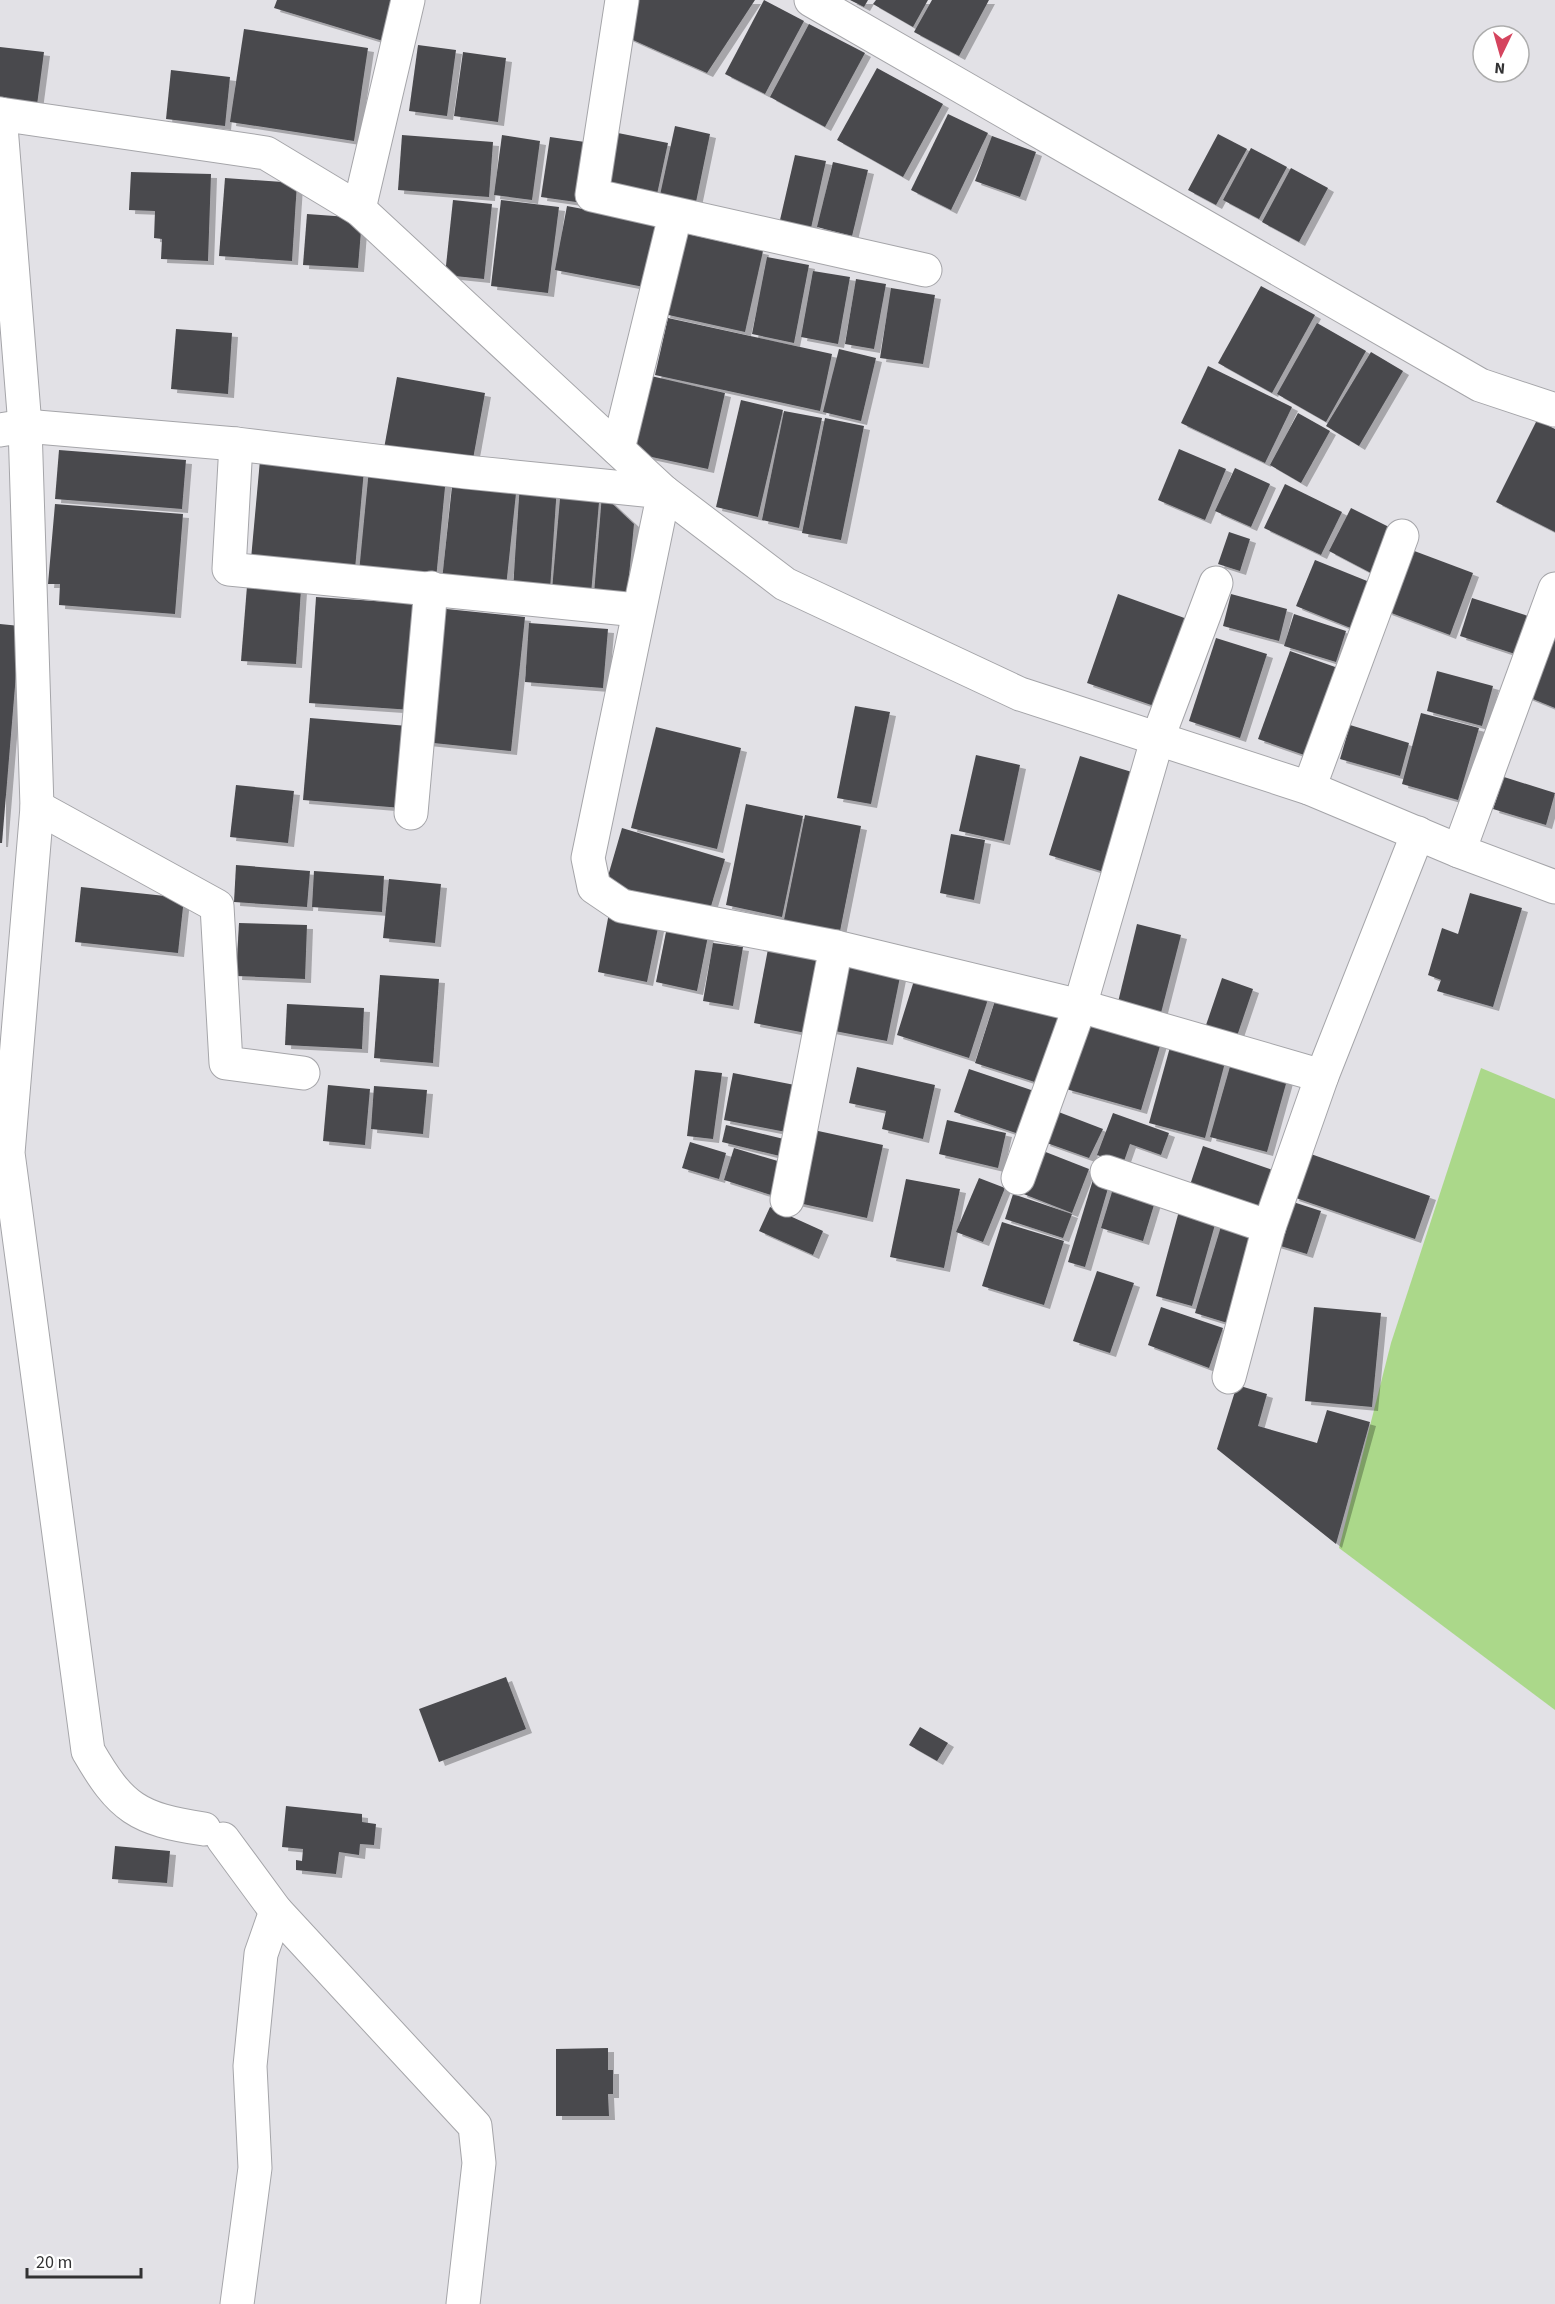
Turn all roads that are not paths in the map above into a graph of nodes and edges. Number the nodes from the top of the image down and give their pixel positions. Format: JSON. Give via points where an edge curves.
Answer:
{"nodes":[{"id":1,"x":408,"y":0,"type":"edge"},
{"id":2,"x":622,"y":0,"type":"edge"},
{"id":3,"x":811,"y":0,"type":"edge"},
{"id":4,"x":0,"y":114,"type":"edge"},
{"id":5,"x":359,"y":209,"type":"junction"},
{"id":6,"x":675,"y":216,"type":"junction"},
{"id":7,"x":925,"y":270,"type":"dead end"},
{"id":8,"x":7,"y":292,"type":"edge"},
{"id":9,"x":1555,"y":410,"type":"edge"},
{"id":10,"x":13,"y":428,"type":"edge"},
{"id":11,"x":236,"y":444,"type":"junction"},
{"id":12,"x":618,"y":449,"type":"junction"},
{"id":13,"x":664,"y":492,"type":"junction"},
{"id":14,"x":1402,"y":536,"type":"dead end"},
{"id":15,"x":1216,"y":583,"type":"dead end"},
{"id":16,"x":431,"y":588,"type":"junction"},
{"id":17,"x":1555,"y":589,"type":"edge"},
{"id":18,"x":637,"y":610,"type":"junction"},
{"id":19,"x":1157,"y":740,"type":"junction"},
{"id":20,"x":1309,"y":788,"type":"junction"},
{"id":21,"x":37,"y":807,"type":"junction"},
{"id":22,"x":411,"y":813,"type":"dead end"},
{"id":23,"x":1418,"y":833,"type":"junction"},
{"id":24,"x":1459,"y":851,"type":"junction"},
{"id":25,"x":1555,"y":887,"type":"edge"},
{"id":26,"x":836,"y":947,"type":"junction"},
{"id":27,"x":1080,"y":1006,"type":"junction"},
{"id":28,"x":303,"y":1072,"type":"dead end"},
{"id":29,"x":1322,"y":1076,"type":"junction"},
{"id":30,"x":1107,"y":1172,"type":"dead end"},
{"id":31,"x":1018,"y":1178,"type":"dead end"},
{"id":32,"x":787,"y":1200,"type":"dead end"},
{"id":33,"x":1269,"y":1227,"type":"junction"},
{"id":34,"x":1229,"y":1377,"type":"dead end"},
{"id":35,"x":276,"y":1911,"type":"junction"},
{"id":36,"x":237,"y":2304,"type":"edge"},
{"id":37,"x":464,"y":2304,"type":"edge"}],
"edges":[{"from":1,"to":5,"type":"street"},
{"from":2,"to":6,"type":"street","via":[[592,195]]},
{"from":3,"to":9,"type":"street","via":[[1480,385]]},
{"from":4,"to":5,"type":"street","via":[[267,153]]},
{"from":4,"to":8,"type":"street"},
{"from":5,"to":12,"type":"street"},
{"from":6,"to":7,"type":"street"},
{"from":6,"to":12,"type":"street"},
{"from":8,"to":10,"type":"street"},
{"from":10,"to":11,"type":"street"},
{"from":10,"to":21,"type":"street"},
{"from":11,"to":13,"type":"street"},
{"from":11,"to":16,"type":"street","via":[[229,569]]},
{"from":12,"to":13,"type":"street"},
{"from":13,"to":18,"type":"street"},
{"from":13,"to":19,"type":"street","via":[[785,584],[1020,694]]},
{"from":14,"to":20,"type":"street"},
{"from":15,"to":19,"type":"street"},
{"from":16,"to":18,"type":"street"},
{"from":16,"to":22,"type":"street"},
{"from":17,"to":24,"type":"street"},
{"from":18,"to":26,"type":"street","via":[[588,858],[594,886],[622,906]]},
{"from":19,"to":20,"type":"street"},
{"from":19,"to":27,"type":"street"},
{"from":20,"to":23,"type":"street"},
{"from":21,"to":28,"type":"street","via":[[217,906],[226,1063]]},
{"from":21,"to":35,"type":"street","via":[[8,1153],[88,1751],[108,1785],[125,1804],[165,1823],[213,1834]]},
{"from":23,"to":24,"type":"street"},
{"from":23,"to":29,"type":"street"},
{"from":24,"to":25,"type":"street"},
{"from":26,"to":27,"type":"street"},
{"from":26,"to":32,"type":"street"},
{"from":27,"to":29,"type":"street"},
{"from":27,"to":31,"type":"street"},
{"from":29,"to":33,"type":"street"},
{"from":30,"to":33,"type":"street"},
{"from":33,"to":34,"type":"street"},
{"from":35,"to":36,"type":"street","via":[[261,1954],[250,2066],[255,2168]]},
{"from":35,"to":37,"type":"street","via":[[475,2126],[479,2163]]}]}
